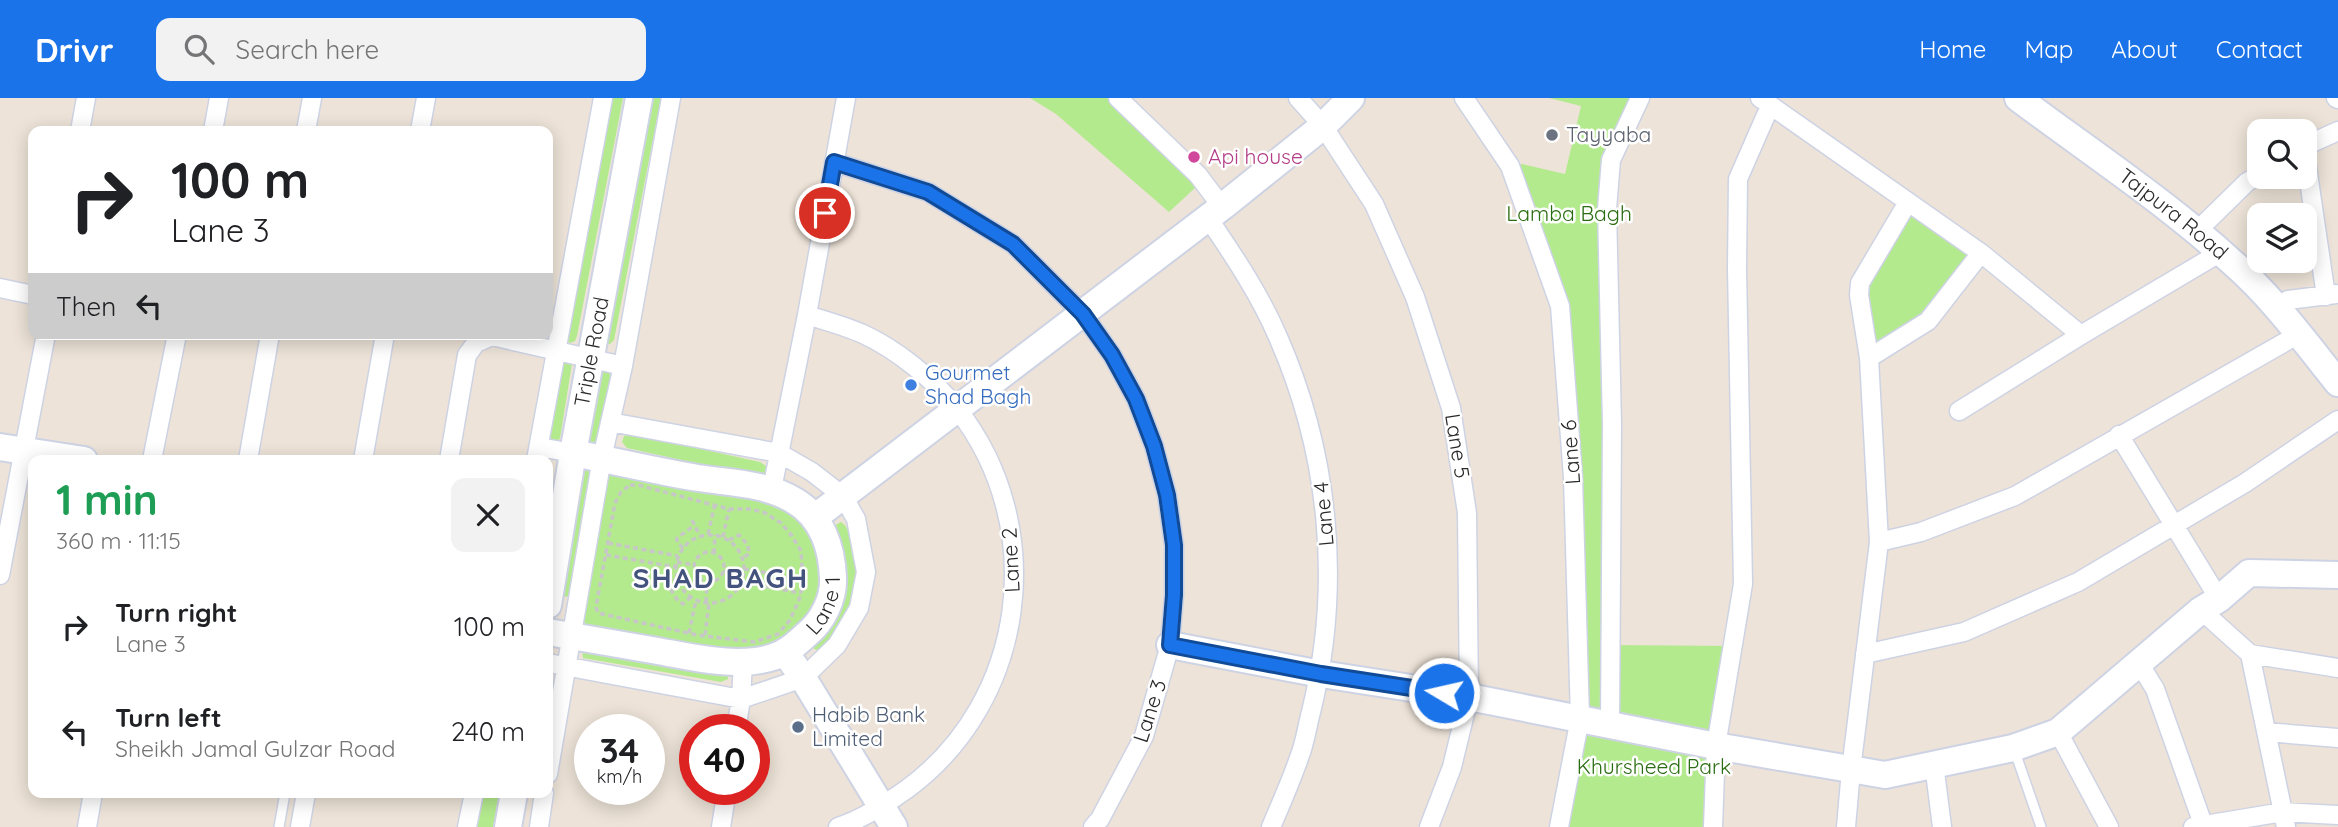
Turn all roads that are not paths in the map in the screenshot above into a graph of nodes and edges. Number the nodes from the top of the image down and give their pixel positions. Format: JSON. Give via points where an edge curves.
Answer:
{"nodes":[{"id":1,"x":86,"y":98,"type":"edge"},
{"id":2,"x":219,"y":98,"type":"edge"},
{"id":3,"x":312,"y":98,"type":"edge"},
{"id":4,"x":426,"y":98,"type":"edge"},
{"id":5,"x":603,"y":98,"type":"edge"},
{"id":6,"x":639,"y":98,"type":"edge"},
{"id":7,"x":671,"y":98,"type":"edge"},
{"id":8,"x":846,"y":98,"type":"edge"},
{"id":9,"x":1118,"y":98,"type":"edge"},
{"id":10,"x":1298,"y":98,"type":"edge"},
{"id":11,"x":1351,"y":98,"type":"edge"},
{"id":12,"x":1464,"y":98,"type":"edge"},
{"id":13,"x":1640,"y":98,"type":"edge"},
{"id":14,"x":2018,"y":98,"type":"edge"},
{"id":15,"x":1765,"y":102,"type":"edge"},
{"id":16,"x":81,"y":126,"type":"edge"},
{"id":17,"x":214,"y":126,"type":"edge"},
{"id":18,"x":307,"y":126,"type":"edge"},
{"id":19,"x":421,"y":126,"type":"edge"},
{"id":20,"x":1323,"y":126,"type":"junction"},
{"id":21,"x":2338,"y":131,"type":"edge"},
{"id":22,"x":2317,"y":141,"type":"edge"},
{"id":23,"x":834,"y":162,"type":"junction"},
{"id":24,"x":2247,"y":182,"type":"edge"},
{"id":25,"x":2312,"y":189,"type":"edge"},
{"id":26,"x":1908,"y":202,"type":"junction"},
{"id":27,"x":1215,"y":213,"type":"junction"},
{"id":28,"x":2197,"y":231,"type":"junction"},
{"id":29,"x":2221,"y":252,"type":"junction"},
{"id":30,"x":1981,"y":253,"type":"junction"},
{"id":31,"x":0,"y":288,"type":"edge"},
{"id":32,"x":28,"y":294,"type":"edge"},
{"id":33,"x":2332,"y":295,"type":"edge"},
{"id":34,"x":2276,"y":308,"type":"junction"},
{"id":35,"x":1083,"y":314,"type":"junction"},
{"id":36,"x":807,"y":315,"type":"junction"},
{"id":37,"x":2299,"y":334,"type":"junction"},
{"id":38,"x":2081,"y":335,"type":"junction"},
{"id":39,"x":44,"y":340,"type":"edge"},
{"id":40,"x":176,"y":340,"type":"edge"},
{"id":41,"x":269,"y":340,"type":"edge"},
{"id":42,"x":384,"y":340,"type":"edge"},
{"id":43,"x":483,"y":340,"type":"edge"},
{"id":44,"x":508,"y":340,"type":"edge"},
{"id":45,"x":557,"y":352,"type":"junction"},
{"id":46,"x":1870,"y":358,"type":"junction"},
{"id":47,"x":590,"y":360,"type":"junction"},
{"id":48,"x":622,"y":366,"type":"junction"},
{"id":49,"x":2333,"y":370,"type":"edge"},
{"id":50,"x":958,"y":410,"type":"junction"},
{"id":51,"x":1959,"y":411,"type":"dead end"},
{"id":52,"x":2338,"y":420,"type":"edge"},
{"id":53,"x":610,"y":422,"type":"junction"},
{"id":54,"x":2119,"y":435,"type":"junction"},
{"id":55,"x":12,"y":449,"type":"edge"},
{"id":56,"x":573,"y":453,"type":"junction"},
{"id":57,"x":779,"y":453,"type":"junction"},
{"id":58,"x":538,"y":454,"type":"edge"},
{"id":59,"x":51,"y":455,"type":"edge"},
{"id":60,"x":153,"y":455,"type":"edge"},
{"id":61,"x":249,"y":455,"type":"edge"},
{"id":62,"x":364,"y":455,"type":"edge"},
{"id":63,"x":450,"y":455,"type":"edge"},
{"id":64,"x":602,"y":458,"type":"junction"},
{"id":65,"x":772,"y":489,"type":"junction"},
{"id":66,"x":843,"y":496,"type":"junction"},
{"id":67,"x":814,"y":518,"type":"junction"},
{"id":68,"x":2174,"y":525,"type":"junction"},
{"id":69,"x":553,"y":539,"type":"edge"},
{"id":70,"x":1879,"y":542,"type":"junction"},
{"id":71,"x":0,"y":575,"type":"edge"},
{"id":72,"x":2338,"y":575,"type":"edge"},
{"id":73,"x":2210,"y":604,"type":"junction"},
{"id":74,"x":560,"y":634,"type":"edge"},
{"id":75,"x":1170,"y":645,"type":"junction"},
{"id":76,"x":785,"y":652,"type":"junction"},
{"id":77,"x":1865,"y":654,"type":"junction"},
{"id":78,"x":2250,"y":654,"type":"junction"},
{"id":79,"x":743,"y":662,"type":"junction"},
{"id":80,"x":2139,"y":663,"type":"junction"},
{"id":81,"x":553,"y":664,"type":"edge"},
{"id":82,"x":566,"y":667,"type":"junction"},
{"id":83,"x":2338,"y":668,"type":"edge"},
{"id":84,"x":1321,"y":674,"type":"junction"},
{"id":85,"x":803,"y":678,"type":"junction"},
{"id":86,"x":1469,"y":697,"type":"junction"},
{"id":87,"x":741,"y":699,"type":"junction"},
{"id":88,"x":739,"y":714,"type":"edge"},
{"id":89,"x":1580,"y":718,"type":"junction"},
{"id":90,"x":1610,"y":724,"type":"junction"},
{"id":91,"x":2058,"y":732,"type":"junction"},
{"id":92,"x":2266,"y":732,"type":"junction"},
{"id":93,"x":2338,"y":738,"type":"edge"},
{"id":94,"x":553,"y":744,"type":"edge"},
{"id":95,"x":1716,"y":746,"type":"junction"},
{"id":96,"x":2013,"y":748,"type":"junction"},
{"id":97,"x":1934,"y":764,"type":"junction"},
{"id":98,"x":1851,"y":769,"type":"junction"},
{"id":99,"x":92,"y":798,"type":"edge"},
{"id":100,"x":284,"y":798,"type":"edge"},
{"id":101,"x":305,"y":798,"type":"edge"},
{"id":102,"x":473,"y":798,"type":"edge"},
{"id":103,"x":513,"y":798,"type":"edge"},
{"id":104,"x":543,"y":798,"type":"edge"},
{"id":105,"x":724,"y":805,"type":"edge"},
{"id":106,"x":2338,"y":815,"type":"edge"},
{"id":107,"x":888,"y":817,"type":"edge"},
{"id":108,"x":2284,"y":819,"type":"edge"},
{"id":109,"x":2200,"y":826,"type":"edge"},
{"id":110,"x":87,"y":827,"type":"edge"},
{"id":111,"x":279,"y":827,"type":"edge"},
{"id":112,"x":300,"y":827,"type":"edge"},
{"id":113,"x":467,"y":827,"type":"edge"},
{"id":114,"x":508,"y":827,"type":"edge"},
{"id":115,"x":539,"y":827,"type":"edge"},
{"id":116,"x":721,"y":827,"type":"edge"},
{"id":117,"x":838,"y":827,"type":"edge"},
{"id":118,"x":1093,"y":827,"type":"edge"},
{"id":119,"x":1271,"y":827,"type":"edge"},
{"id":120,"x":1429,"y":827,"type":"edge"},
{"id":121,"x":1559,"y":827,"type":"edge"},
{"id":122,"x":1713,"y":827,"type":"edge"},
{"id":123,"x":1846,"y":827,"type":"edge"},
{"id":124,"x":1942,"y":827,"type":"edge"},
{"id":125,"x":2041,"y":827,"type":"edge"},
{"id":126,"x":2109,"y":827,"type":"edge"}],
"edges":[{"from":1,"to":16,"type":"street"},
{"from":2,"to":17,"type":"street"},
{"from":3,"to":18,"type":"street"},
{"from":4,"to":19,"type":"street"},
{"from":5,"to":45,"type":"street"},
{"from":6,"to":47,"type":"street","name":"Triple Road"},
{"from":7,"to":48,"type":"street"},
{"from":8,"to":23,"type":"street"},
{"from":9,"to":27,"type":"street","name":"Lane 4","via":[[1198,175]]},
{"from":10,"to":20,"type":"street","name":"Lane 5"},
{"from":11,"to":20,"type":"street"},
{"from":12,"to":89,"type":"street","name":"Lane 6","via":[[1510,166],[1560,306],[1573,477]]},
{"from":13,"to":90,"type":"street","via":[[1611,160],[1607,209],[1612,424]]},
{"from":14,"to":28,"type":"street","name":"Tajpura Road"},
{"from":15,"to":26,"type":"street"},
{"from":15,"to":95,"type":"street","via":[[1738,179],[1743,584]]},
{"from":20,"to":27,"type":"street"},
{"from":20,"to":86,"type":"street","name":"Lane 5","via":[[1374,204],[1415,297],[1451,408],[1467,513]]},
{"from":21,"to":22,"type":"street"},
{"from":23,"to":35,"type":"street","name":"Lane 3","via":[[928,192],[1013,244]]},
{"from":23,"to":36,"type":"street"},
{"from":24,"to":28,"type":"street"},
{"from":25,"to":33,"type":"street"},
{"from":26,"to":30,"type":"street"},
{"from":26,"to":46,"type":"street","via":[[1860,283]]},
{"from":27,"to":35,"type":"street"},
{"from":27,"to":84,"type":"street","name":"Lane 4","via":[[1278,336],[1302,401],[1319,468],[1328,536]]},
{"from":28,"to":29,"type":"street","name":"Tajpura Road"},
{"from":29,"to":34,"type":"street","name":"Tajpura Road"},
{"from":29,"to":38,"type":"street"},
{"from":30,"to":38,"type":"street"},
{"from":30,"to":46,"type":"street","via":[[1928,321]]},
{"from":31,"to":32,"type":"street"},
{"from":33,"to":34,"type":"street","via":[[2288,300]]},
{"from":34,"to":37,"type":"street","name":"Tajpura Road"},
{"from":35,"to":50,"type":"street"},
{"from":35,"to":75,"type":"street","name":"Lane 3","via":[[1136,399],[1164,482],[1174,545]]},
{"from":36,"to":50,"type":"street","name":"Lane 2","via":[[874,341],[915,367]]},
{"from":36,"to":57,"type":"street"},
{"from":37,"to":49,"type":"street","name":"Tajpura Road"},
{"from":37,"to":54,"type":"street"},
{"from":38,"to":51,"type":"street"},
{"from":39,"to":55,"type":"street"},
{"from":40,"to":60,"type":"street"},
{"from":41,"to":61,"type":"street"},
{"from":42,"to":62,"type":"street"},
{"from":43,"to":63,"type":"street","via":[[467,355]]},
{"from":44,"to":45,"type":"street"},
{"from":45,"to":47,"type":"street"},
{"from":45,"to":58,"type":"street"},
{"from":46,"to":70,"type":"street"},
{"from":47,"to":48,"type":"street"},
{"from":47,"to":56,"type":"street","name":"Triple Road"},
{"from":48,"to":53,"type":"street"},
{"from":50,"to":66,"type":"street"},
{"from":50,"to":107,"type":"street","name":"Lane 2","via":[[988,458],[1008,512],[1016,568],[1011,626],[994,680],[966,730]]},
{"from":52,"to":68,"type":"street"},
{"from":53,"to":57,"type":"street"},
{"from":53,"to":64,"type":"street"},
{"from":54,"to":68,"type":"street"},
{"from":54,"to":70,"type":"street","via":[[2015,496],[1921,532]]},
{"from":55,"to":59,"type":"street"},
{"from":55,"to":71,"type":"street"},
{"from":56,"to":58,"type":"street"},
{"from":56,"to":64,"type":"street","name":"Lane 1"},
{"from":56,"to":69,"type":"street","name":"Triple Road"},
{"from":57,"to":65,"type":"street"},
{"from":57,"to":66,"type":"street"},
{"from":64,"to":65,"type":"street","name":"Lane 1"},
{"from":64,"to":74,"type":"street"},
{"from":65,"to":67,"type":"street","name":"Lane 1","via":[[797,502]]},
{"from":66,"to":67,"type":"street"},
{"from":66,"to":85,"type":"street","via":[[856,519],[866,572],[859,608],[837,645]]},
{"from":67,"to":76,"type":"street","name":"Lane 1","via":[[826,537],[833,583],[817,626]]},
{"from":68,"to":73,"type":"street"},
{"from":68,"to":77,"type":"street","via":[[2078,582],[1964,632]]},
{"from":70,"to":77,"type":"street"},
{"from":72,"to":73,"type":"street","via":[[2249,573]]},
{"from":73,"to":78,"type":"street"},
{"from":73,"to":80,"type":"street"},
{"from":74,"to":79,"type":"street","name":"Lane 1"},
{"from":74,"to":82,"type":"street"},
{"from":75,"to":84,"type":"street"},
{"from":75,"to":118,"type":"street","name":"Lane 3","via":[[1144,736]]},
{"from":76,"to":79,"type":"street","name":"Lane 1"},
{"from":76,"to":85,"type":"street"},
{"from":77,"to":98,"type":"street"},
{"from":78,"to":83,"type":"street"},
{"from":78,"to":92,"type":"street"},
{"from":79,"to":87,"type":"street"},
{"from":80,"to":91,"type":"street"},
{"from":80,"to":109,"type":"street","via":[[2155,689]]},
{"from":81,"to":82,"type":"street"},
{"from":82,"to":87,"type":"street"},
{"from":82,"to":94,"type":"street"},
{"from":84,"to":86,"type":"street"},
{"from":84,"to":119,"type":"street","name":"Lane 4","via":[[1300,756]]},
{"from":85,"to":87,"type":"street"},
{"from":85,"to":107,"type":"street"},
{"from":86,"to":89,"type":"street"},
{"from":86,"to":120,"type":"street","name":"Lane 5","via":[[1452,767]]},
{"from":87,"to":88,"type":"street"},
{"from":89,"to":90,"type":"street"},
{"from":89,"to":121,"type":"street","name":"Lane 6"},
{"from":90,"to":95,"type":"street"},
{"from":91,"to":96,"type":"street"},
{"from":91,"to":126,"type":"street"},
{"from":92,"to":93,"type":"street"},
{"from":92,"to":108,"type":"street"},
{"from":95,"to":98,"type":"street"},
{"from":95,"to":122,"type":"street"},
{"from":96,"to":97,"type":"street"},
{"from":96,"to":125,"type":"lane"},
{"from":97,"to":98,"type":"street","via":[[1885,775]]},
{"from":97,"to":124,"type":"street"},
{"from":98,"to":123,"type":"street"},
{"from":99,"to":110,"type":"street"},
{"from":100,"to":111,"type":"lane"},
{"from":101,"to":112,"type":"street"},
{"from":102,"to":113,"type":"street"},
{"from":103,"to":114,"type":"street"},
{"from":104,"to":115,"type":"street"},
{"from":105,"to":116,"type":"street"},
{"from":106,"to":108,"type":"street"},
{"from":107,"to":117,"type":"street","name":"Lane 2"},
{"from":108,"to":109,"type":"street"}]}
